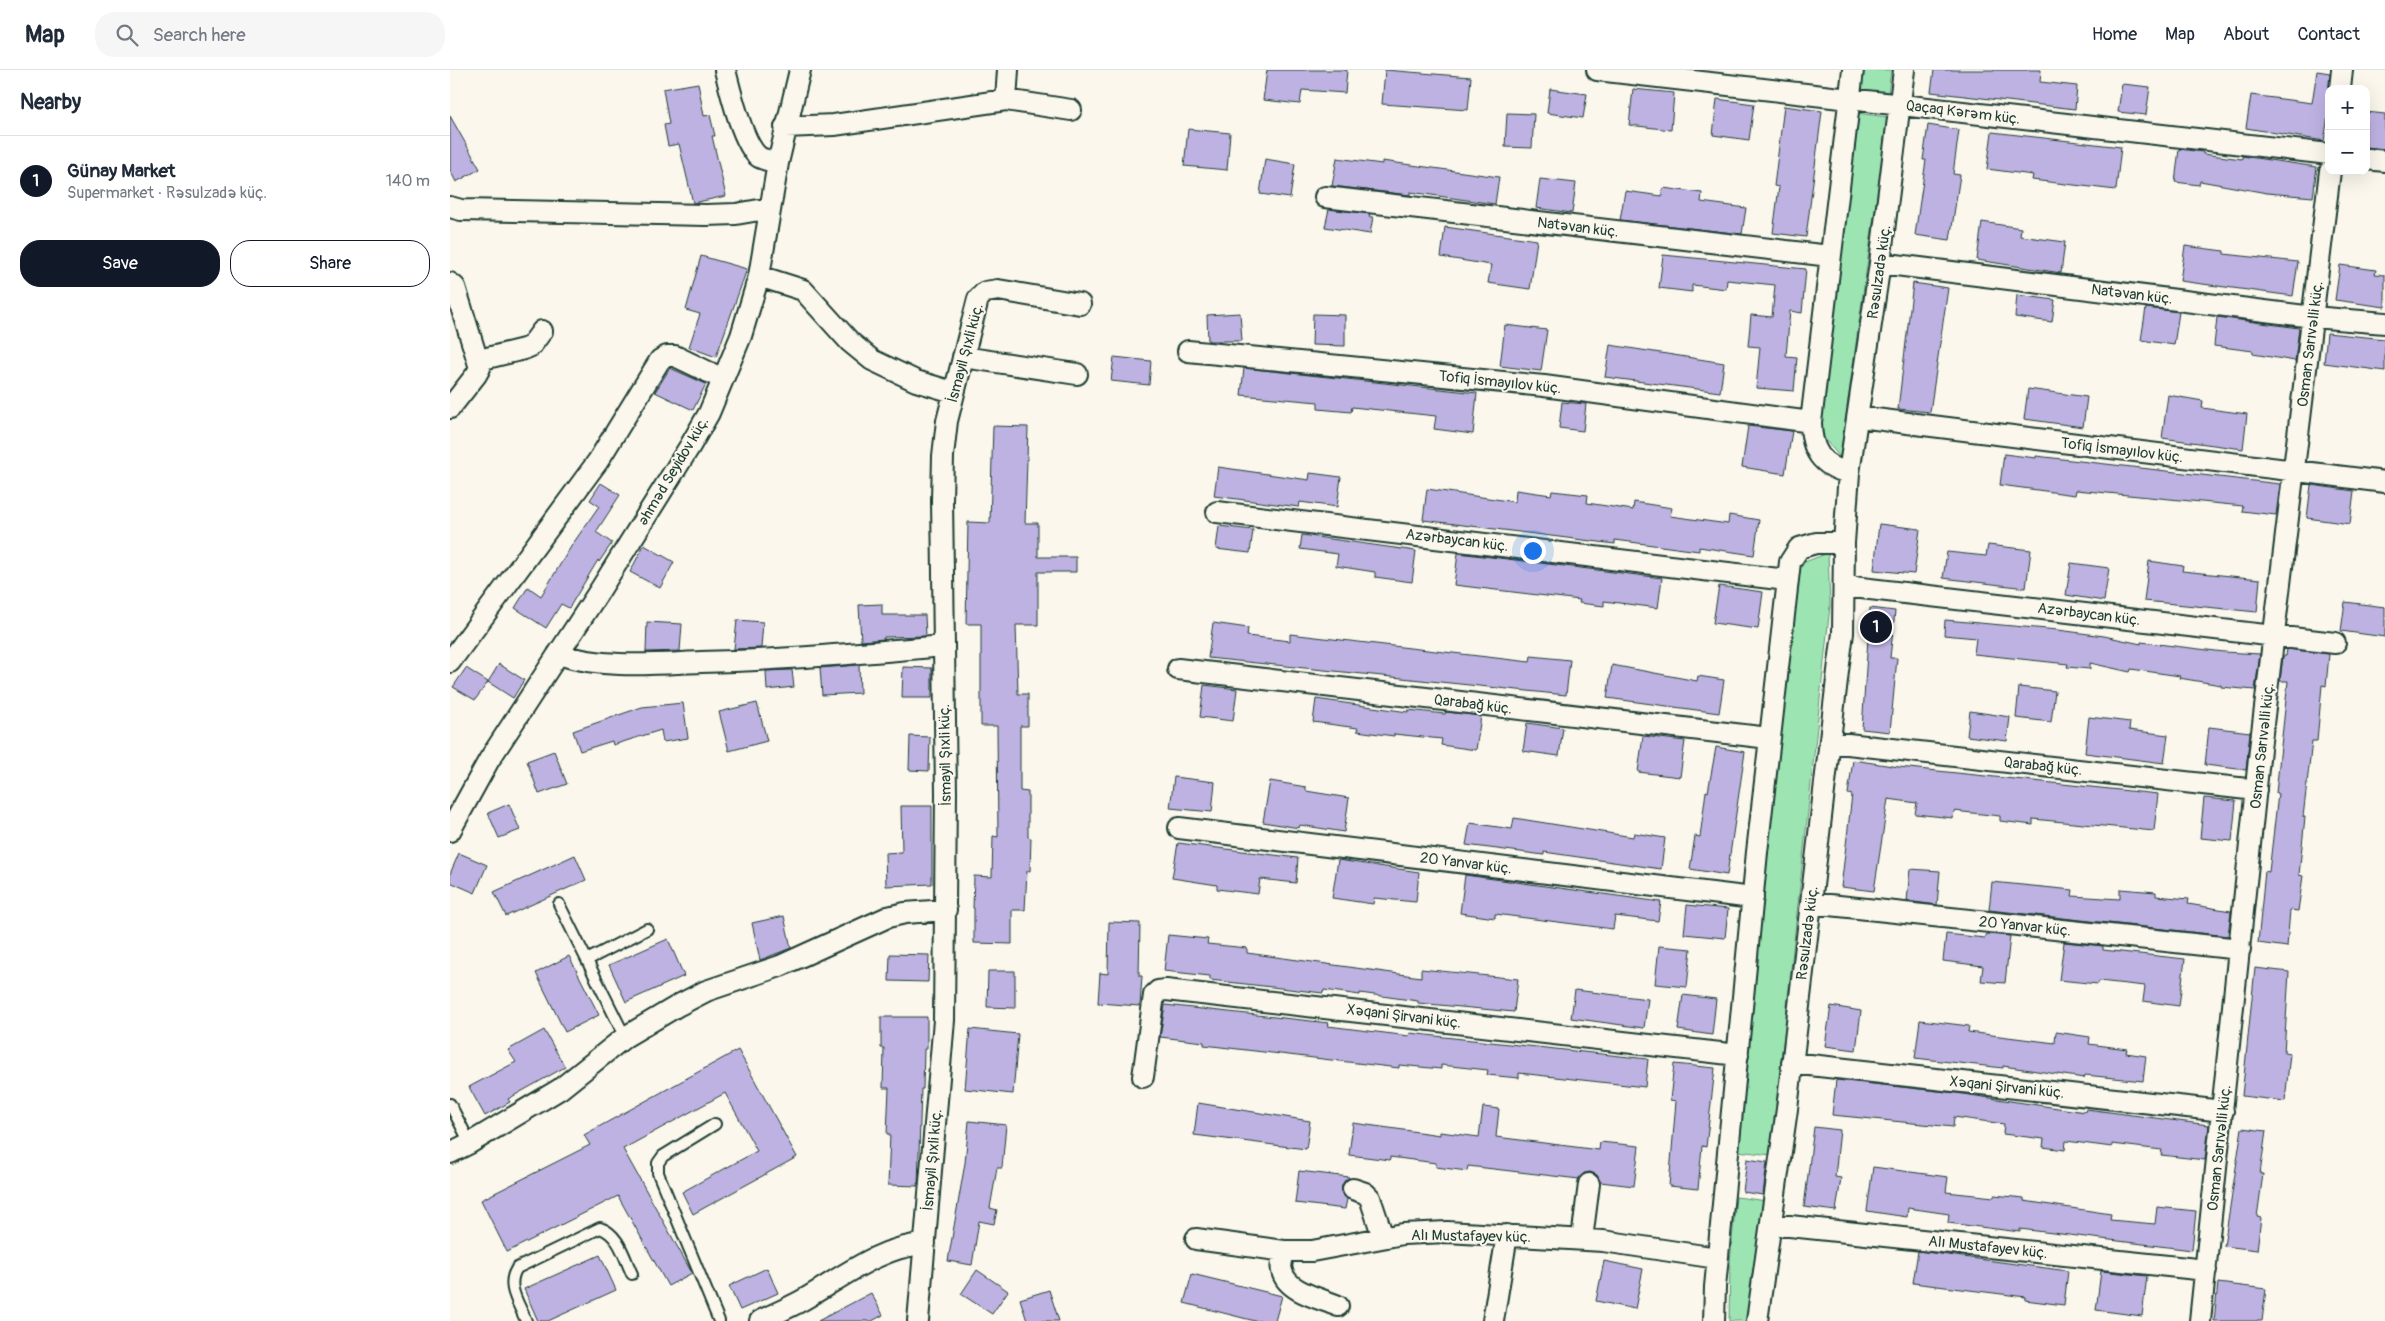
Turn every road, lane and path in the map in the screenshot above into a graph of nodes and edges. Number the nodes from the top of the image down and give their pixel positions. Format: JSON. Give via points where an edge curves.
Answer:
{"nodes":[{"id":1,"x":725,"y":70,"type":"edge"},
{"id":2,"x":800,"y":70,"type":"edge"},
{"id":3,"x":1008,"y":70,"type":"edge"},
{"id":4,"x":1597,"y":70,"type":"edge"},
{"id":5,"x":1853,"y":70,"type":"edge"},
{"id":6,"x":1904,"y":70,"type":"edge"},
{"id":7,"x":2342,"y":70,"type":"edge"},
{"id":8,"x":2340,"y":85,"type":"edge"},
{"id":9,"x":1849,"y":99,"type":"junction"},
{"id":10,"x":1006,"y":100,"type":"junction"},
{"id":11,"x":1900,"y":105,"type":"junction"},
{"id":12,"x":1071,"y":110,"type":"dead end"},
{"id":13,"x":785,"y":127,"type":"junction"},
{"id":14,"x":2325,"y":154,"type":"edge"},
{"id":15,"x":2370,"y":159,"type":"edge"},
{"id":16,"x":2385,"y":161,"type":"edge"},
{"id":17,"x":778,"y":163,"type":"junction"},
{"id":18,"x":2330,"y":175,"type":"edge"},
{"id":19,"x":1325,"y":197,"type":"dead end"},
{"id":20,"x":450,"y":207,"type":"edge"},
{"id":21,"x":770,"y":208,"type":"junction"},
{"id":22,"x":1830,"y":256,"type":"junction"},
{"id":23,"x":1880,"y":263,"type":"junction"},
{"id":24,"x":759,"y":276,"type":"junction"},
{"id":25,"x":450,"y":283,"type":"edge"},
{"id":26,"x":1080,"y":304,"type":"dead end"},
{"id":27,"x":2313,"y":317,"type":"junction"},
{"id":28,"x":2385,"y":323,"type":"edge"},
{"id":29,"x":542,"y":331,"type":"dead end"},
{"id":30,"x":1188,"y":351,"type":"dead end"},
{"id":31,"x":963,"y":358,"type":"junction"},
{"id":32,"x":479,"y":360,"type":"junction"},
{"id":33,"x":1077,"y":374,"type":"dead end"},
{"id":34,"x":723,"y":380,"type":"junction"},
{"id":35,"x":953,"y":392,"type":"junction"},
{"id":36,"x":450,"y":408,"type":"edge"},
{"id":37,"x":1858,"y":417,"type":"junction"},
{"id":38,"x":1811,"y":422,"type":"junction"},
{"id":39,"x":2294,"y":471,"type":"junction"},
{"id":40,"x":1849,"y":473,"type":"junction"},
{"id":41,"x":2385,"y":482,"type":"edge"},
{"id":42,"x":1217,"y":512,"type":"dead end"},
{"id":43,"x":1844,"y":543,"type":"junction"},
{"id":44,"x":1787,"y":580,"type":"junction"},
{"id":45,"x":1844,"y":586,"type":"junction"},
{"id":46,"x":2274,"y":635,"type":"junction"},
{"id":47,"x":2335,"y":643,"type":"dead end"},
{"id":48,"x":944,"y":646,"type":"junction"},
{"id":49,"x":558,"y":654,"type":"junction"},
{"id":50,"x":450,"y":662,"type":"edge"},
{"id":51,"x":1178,"y":669,"type":"dead end"},
{"id":52,"x":1769,"y":738,"type":"junction"},
{"id":53,"x":1830,"y":742,"type":"junction"},
{"id":54,"x":2256,"y":790,"type":"junction"},
{"id":55,"x":1180,"y":828,"type":"dead end"},
{"id":56,"x":450,"y":831,"type":"edge"},
{"id":57,"x":1753,"y":898,"type":"junction"},
{"id":58,"x":1811,"y":903,"type":"junction"},
{"id":59,"x":559,"y":904,"type":"dead end"},
{"id":60,"x":946,"y":910,"type":"junction"},
{"id":61,"x":646,"y":930,"type":"dead end"},
{"id":62,"x":2240,"y":949,"type":"junction"},
{"id":63,"x":587,"y":960,"type":"junction"},
{"id":64,"x":625,"y":1038,"type":"junction"},
{"id":65,"x":1738,"y":1055,"type":"junction"},
{"id":66,"x":1792,"y":1063,"type":"junction"},
{"id":67,"x":1143,"y":1077,"type":"dead end"},
{"id":68,"x":450,"y":1104,"type":"edge"},
{"id":69,"x":2223,"y":1111,"type":"junction"},
{"id":70,"x":715,"y":1124,"type":"dead end"},
{"id":71,"x":470,"y":1143,"type":"junction"},
{"id":72,"x":450,"y":1152,"type":"edge"},
{"id":73,"x":1589,"y":1184,"type":"dead end"},
{"id":74,"x":1353,"y":1190,"type":"dead end"},
{"id":75,"x":1771,"y":1224,"type":"junction"},
{"id":76,"x":1507,"y":1236,"type":"junction"},
{"id":77,"x":1383,"y":1237,"type":"junction"},
{"id":78,"x":1196,"y":1239,"type":"dead end"},
{"id":79,"x":1582,"y":1239,"type":"junction"},
{"id":80,"x":925,"y":1244,"type":"junction"},
{"id":81,"x":1284,"y":1251,"type":"junction"},
{"id":82,"x":1718,"y":1258,"type":"junction"},
{"id":83,"x":2206,"y":1270,"type":"junction"},
{"id":84,"x":632,"y":1274,"type":"dead end"},
{"id":85,"x":1338,"y":1306,"type":"dead end"},
{"id":86,"x":526,"y":1321,"type":"edge"},
{"id":87,"x":720,"y":1321,"type":"edge"},
{"id":88,"x":760,"y":1321,"type":"edge"},
{"id":89,"x":918,"y":1321,"type":"edge"},
{"id":90,"x":1493,"y":1321,"type":"edge"},
{"id":91,"x":1714,"y":1321,"type":"edge"},
{"id":92,"x":1757,"y":1321,"type":"edge"},
{"id":93,"x":2200,"y":1321,"type":"edge"}],
"edges":[{"from":1,"to":17,"type":"street","via":[[751,149],[760,158]]},
{"from":2,"to":13,"type":"street","name":"Əhməd Seyidov küç."},
{"from":3,"to":10,"type":"street"},
{"from":4,"to":9,"type":"street","name":"Qaçaq Kərəm küç."},
{"from":5,"to":9,"type":"street"},
{"from":6,"to":11,"type":"street","name":"Rəsulzadə küç."},
{"from":7,"to":8,"type":"street"},
{"from":9,"to":11,"type":"street","name":"Qaçaq Kərəm küç."},
{"from":9,"to":22,"type":"street"},
{"from":10,"to":12,"type":"street"},
{"from":10,"to":13,"type":"street","via":[[834,125]]},
{"from":11,"to":14,"type":"street","name":"Qaçaq Kərəm küç."},
{"from":11,"to":23,"type":"street","name":"Rəsulzadə küç."},
{"from":13,"to":17,"type":"street","name":"Əhməd Seyidov küç."},
{"from":15,"to":16,"type":"street"},
{"from":17,"to":21,"type":"street","name":"Əhməd Seyidov küç."},
{"from":18,"to":27,"type":"street","name":"Osman Sarıvəlli küç."},
{"from":19,"to":22,"type":"street","name":"Natəvan küç."},
{"from":20,"to":21,"type":"street","via":[[461,210],[706,215]]},
{"from":21,"to":24,"type":"street","name":"Əhməd Seyidov küç."},
{"from":22,"to":38,"type":"street"},
{"from":23,"to":27,"type":"street","name":"Natəvan küç."},
{"from":23,"to":37,"type":"street","name":"Rəsulzadə küç."},
{"from":24,"to":34,"type":"street","name":"Əhməd Seyidov küç.","via":[[741,336]]},
{"from":24,"to":35,"type":"street","via":[[803,290],[850,342],[872,360],[916,381]]},
{"from":25,"to":32,"type":"street"},
{"from":26,"to":31,"type":"street","name":"İsmayil Şıxli küç.","via":[[998,290],[985,292],[978,299]]},
{"from":27,"to":28,"type":"street","name":"Natəvan küç."},
{"from":27,"to":39,"type":"street","name":"Osman Sarıvəlli küç."},
{"from":29,"to":32,"type":"street","via":[[531,346]]},
{"from":30,"to":38,"type":"street","name":"Tofiq İsmayılov küç.","via":[[1544,386]]},
{"from":31,"to":33,"type":"street"},
{"from":31,"to":35,"type":"street","name":"İsmayil Şıxli küç."},
{"from":32,"to":36,"type":"street","via":[[480,368],[476,375]]},
{"from":34,"to":49,"type":"street","name":"Əhməd Seyidov küç.","via":[[690,446]]},
{"from":34,"to":50,"type":"street","via":[[675,356],[660,360],[598,461]]},
{"from":35,"to":48,"type":"street","name":"İsmayil Şıxli küç.","via":[[943,456]]},
{"from":37,"to":39,"type":"street","name":"Tofiq İsmayılov küç."},
{"from":37,"to":40,"type":"street","name":"Rəsulzadə küç."},
{"from":38,"to":40,"type":"street","via":[[1814,449],[1835,470]]},
{"from":39,"to":41,"type":"street","name":"Tofiq İsmayılov küç."},
{"from":39,"to":46,"type":"street","name":"Osman Sarıvəlli küç."},
{"from":40,"to":43,"type":"street","name":"Rəsulzadə küç."},
{"from":42,"to":44,"type":"street","name":"Azərbaycan küç."},
{"from":43,"to":44,"type":"street","via":[[1816,543],[1799,548],[1790,562]]},
{"from":43,"to":45,"type":"street","name":"Rəsulzadə küç."},
{"from":44,"to":52,"type":"street"},
{"from":45,"to":46,"type":"street","name":"Azərbaycan küç."},
{"from":45,"to":53,"type":"street","name":"Rəsulzadə küç."},
{"from":46,"to":47,"type":"street","name":"Azərbaycan küç."},
{"from":46,"to":54,"type":"street","name":"Osman Sarıvəlli küç."},
{"from":48,"to":49,"type":"street","via":[[797,659],[626,665],[581,661]]},
{"from":48,"to":60,"type":"street","name":"İsmayil Şıxli küç."},
{"from":49,"to":56,"type":"street","name":"Əhməd Seyidov küç.","via":[[489,760]]},
{"from":51,"to":52,"type":"street","name":"Qarabağ küç."},
{"from":52,"to":57,"type":"street"},
{"from":53,"to":54,"type":"street","name":"Qarabağ küç."},
{"from":53,"to":58,"type":"street","name":"Rəsulzadə küç."},
{"from":54,"to":62,"type":"street","name":"Osman Sarıvəlli küç."},
{"from":55,"to":57,"type":"street","name":"20 Yanvar küç."},
{"from":57,"to":65,"type":"street"},
{"from":58,"to":62,"type":"street","name":"20 Yanvar küç."},
{"from":58,"to":66,"type":"street","name":"Rəsulzadə küç."},
{"from":59,"to":63,"type":"lane"},
{"from":60,"to":64,"type":"street","via":[[905,912],[888,917],[780,966],[706,991]]},
{"from":60,"to":80,"type":"street","name":"İsmayil Şıxli küç.","via":[[944,1020]]},
{"from":61,"to":63,"type":"lane"},
{"from":62,"to":69,"type":"street","name":"Osman Sarıvəlli küç."},
{"from":63,"to":64,"type":"lane"},
{"from":64,"to":71,"type":"street","via":[[560,1089]]},
{"from":65,"to":67,"type":"street","name":"Xəqani Şirvani küç.","via":[[1166,990],[1154,995]]},
{"from":65,"to":82,"type":"street"},
{"from":66,"to":69,"type":"street","name":"Xəqani Şirvani küç."},
{"from":66,"to":75,"type":"street","name":"Rəsulzadə küç."},
{"from":68,"to":71,"type":"lane"},
{"from":69,"to":83,"type":"street","name":"Osman Sarıvəlli küç."},
{"from":70,"to":87,"type":"lane","via":[[663,1156],[658,1163],[658,1173]]},
{"from":71,"to":72,"type":"street"},
{"from":73,"to":79,"type":"street"},
{"from":74,"to":77,"type":"street","via":[[1370,1198]]},
{"from":75,"to":83,"type":"street","name":"Alı Mustafayev küç."},
{"from":75,"to":92,"type":"street","name":"Rəsulzadə küç."},
{"from":76,"to":77,"type":"street","name":"Alı Mustafayev küç.","via":[[1424,1232]]},
{"from":76,"to":79,"type":"street","name":"Alı Mustafayev küç."},
{"from":76,"to":90,"type":"street"},
{"from":77,"to":81,"type":"street","name":"Alı Mustafayev küç.","via":[[1312,1251]]},
{"from":78,"to":81,"type":"street","name":"Alı Mustafayev küç."},
{"from":79,"to":82,"type":"street","name":"Alı Mustafayev küç."},
{"from":80,"to":88,"type":"street","via":[[893,1249]]},
{"from":80,"to":89,"type":"street","name":"İsmayil Şıxli küç."},
{"from":81,"to":85,"type":"street","via":[[1281,1270],[1286,1280],[1296,1288]]},
{"from":82,"to":91,"type":"street"},
{"from":83,"to":93,"type":"street","name":"Osman Sarıvəlli küç."},
{"from":84,"to":86,"type":"lane","via":[[615,1237],[600,1228],[517,1268],[511,1285]]}]}
